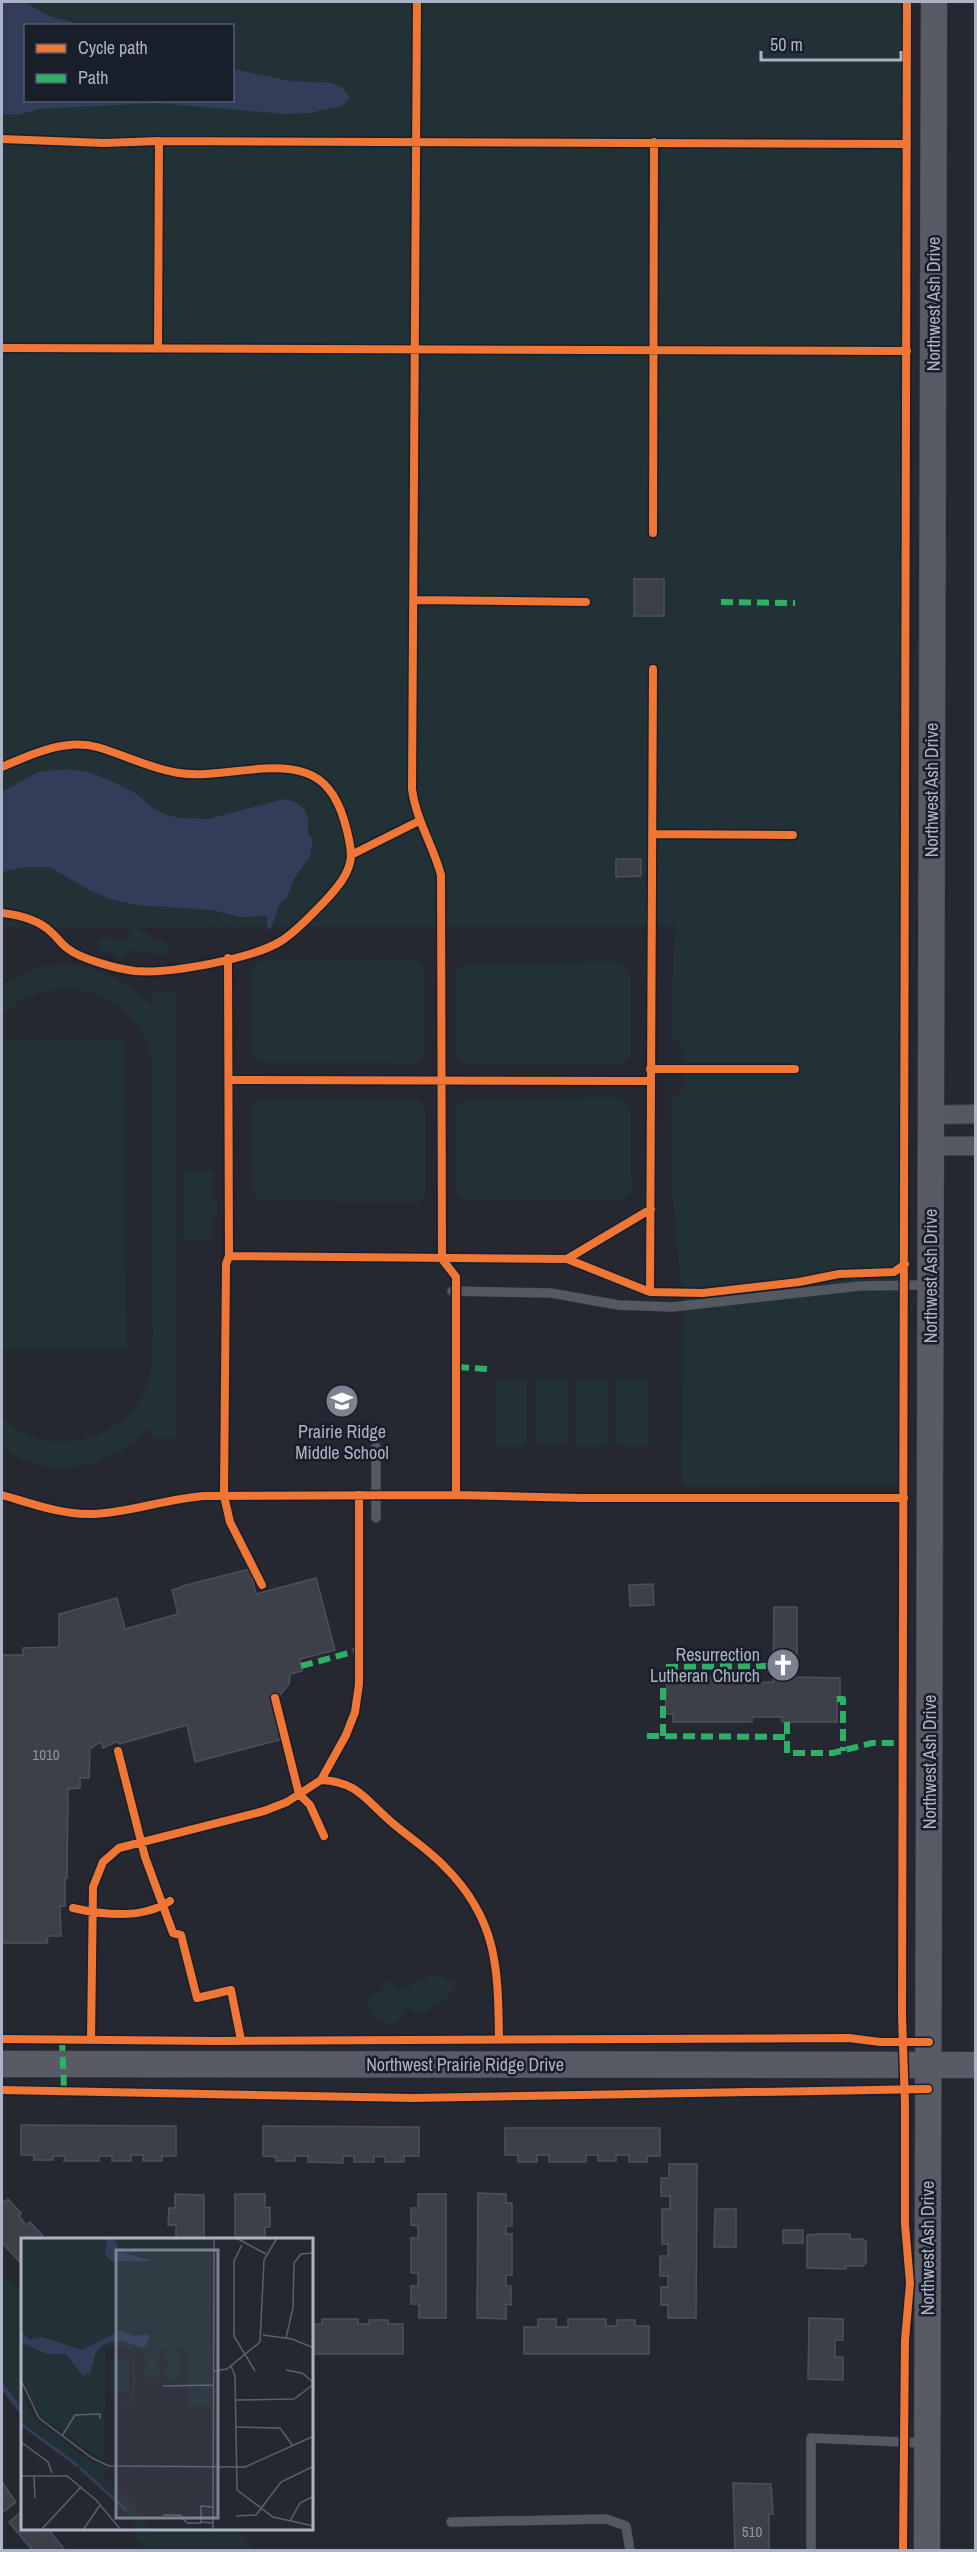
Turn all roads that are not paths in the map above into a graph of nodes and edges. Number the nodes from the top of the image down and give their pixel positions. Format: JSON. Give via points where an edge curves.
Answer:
{"nodes":[{"id":1,"x":934,"y":2,"type":"edge"},
{"id":2,"x":932,"y":1114,"type":"junction"},
{"id":3,"x":975,"y":1114,"type":"edge"},
{"id":4,"x":931,"y":1146,"type":"junction"},
{"id":5,"x":975,"y":1146,"type":"edge"},
{"id":6,"x":931,"y":1285,"type":"junction"},
{"id":7,"x":452,"y":1291,"type":"dead end"},
{"id":8,"x":376,"y":1447,"type":"dead end"},
{"id":9,"x":376,"y":1518,"type":"dead end"},
{"id":10,"x":2,"y":2064,"type":"edge"},
{"id":11,"x":928,"y":2065,"type":"junction"},
{"id":12,"x":975,"y":2065,"type":"edge"},
{"id":13,"x":928,"y":2444,"type":"junction"},
{"id":14,"x":451,"y":2522,"type":"dead end"},
{"id":15,"x":630,"y":2550,"type":"edge"},
{"id":16,"x":811,"y":2550,"type":"edge"},
{"id":17,"x":927,"y":2550,"type":"edge"}],
"edges":[{"from":1,"to":2,"type":"street","name":"Northwest Ash Drive"},
{"from":2,"to":3,"type":"street"},
{"from":2,"to":4,"type":"street","name":"Northwest Ash Drive"},
{"from":4,"to":5,"type":"street"},
{"from":4,"to":6,"type":"street","name":"Northwest Ash Drive"},
{"from":6,"to":7,"type":"lane","via":[[860,1286],[672,1307],[618,1305],[551,1293]]},
{"from":6,"to":11,"type":"street","name":"Northwest Ash Drive"},
{"from":8,"to":9,"type":"lane"},
{"from":10,"to":11,"type":"street","name":"Northwest Prairie Ridge Drive"},
{"from":11,"to":12,"type":"street","name":"Northwest Prairie Ridge Drive"},
{"from":11,"to":13,"type":"street","name":"Northwest Ash Drive"},
{"from":13,"to":16,"type":"lane","via":[[811,2438]]},
{"from":13,"to":17,"type":"street","name":"Northwest Ash Drive"},
{"from":14,"to":15,"type":"lane","via":[[606,2519],[626,2526]]}]}
